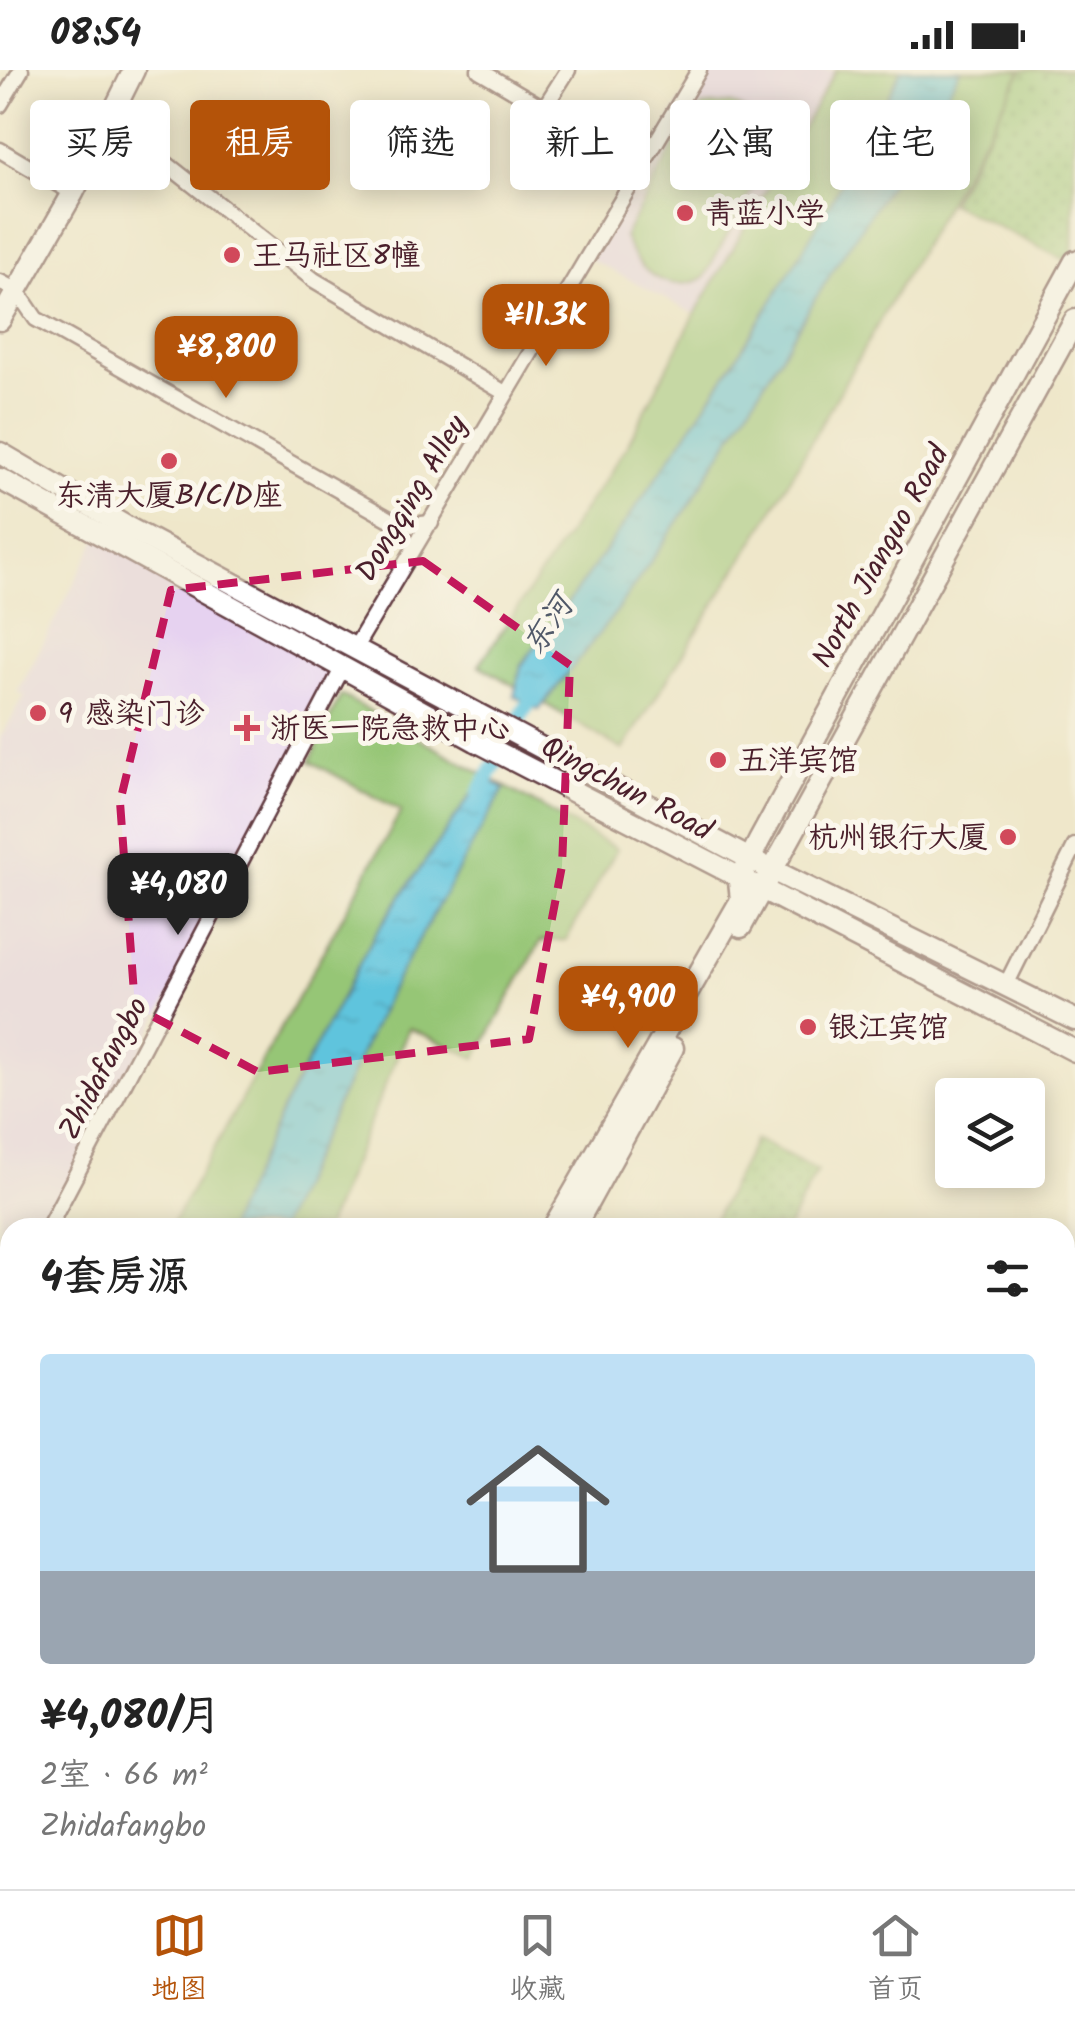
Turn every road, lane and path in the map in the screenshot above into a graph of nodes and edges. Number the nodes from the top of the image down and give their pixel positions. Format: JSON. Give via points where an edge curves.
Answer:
{"nodes":[{"id":1,"x":21,"y":70,"type":"edge"},
{"id":2,"x":134,"y":70,"type":"edge"},
{"id":3,"x":479,"y":70,"type":"edge"},
{"id":4,"x":568,"y":70,"type":"edge"},
{"id":5,"x":699,"y":70,"type":"edge"},
{"id":6,"x":119,"y":100,"type":"edge"},
{"id":7,"x":530,"y":100,"type":"edge"},
{"id":8,"x":549,"y":100,"type":"edge"},
{"id":9,"x":0,"y":105,"type":"edge"},
{"id":10,"x":0,"y":150,"type":"edge"},
{"id":11,"x":650,"y":156,"type":"edge"},
{"id":12,"x":170,"y":167,"type":"edge"},
{"id":13,"x":74,"y":190,"type":"edge"},
{"id":14,"x":630,"y":190,"type":"edge"},
{"id":15,"x":73,"y":193,"type":"junction"},
{"id":16,"x":1075,"y":261,"type":"edge"},
{"id":17,"x":9,"y":286,"type":"edge"},
{"id":18,"x":0,"y":320,"type":"edge"},
{"id":19,"x":1075,"y":320,"type":"edge"},
{"id":20,"x":505,"y":393,"type":"junction"},
{"id":21,"x":0,"y":453,"type":"edge"},
{"id":22,"x":0,"y":479,"type":"edge"},
{"id":23,"x":431,"y":523,"type":"junction"},
{"id":24,"x":356,"y":646,"type":"junction"},
{"id":25,"x":343,"y":667,"type":"junction"},
{"id":26,"x":1075,"y":846,"type":"edge"},
{"id":27,"x":750,"y":859,"type":"junction"},
{"id":28,"x":738,"y":880,"type":"junction"},
{"id":29,"x":768,"y":880,"type":"junction"},
{"id":30,"x":1006,"y":985,"type":"junction"},
{"id":31,"x":1075,"y":1020,"type":"edge"},
{"id":32,"x":1075,"y":1051,"type":"edge"},
{"id":33,"x":53,"y":1218,"type":"edge"},
{"id":34,"x":559,"y":1218,"type":"edge"},
{"id":35,"x":585,"y":1218,"type":"edge"}],
"edges":[{"from":1,"to":9,"type":"street"},
{"from":2,"to":6,"type":"main road"},
{"from":3,"to":7,"type":"street"},
{"from":4,"to":8,"type":"street"},
{"from":5,"to":11,"type":"street","name":"Dongqing Alley"},
{"from":10,"to":15,"type":"street"},
{"from":12,"to":20,"type":"street","via":[[314,280]]},
{"from":13,"to":15,"type":"main road"},
{"from":14,"to":20,"type":"street","name":"Dongqing Alley"},
{"from":15,"to":17,"type":"main road"},
{"from":16,"to":27,"type":"main road","name":"North Jianguo Road"},
{"from":17,"to":18,"type":"main road"},
{"from":17,"to":23,"type":"street","via":[[36,318],[402,526]]},
{"from":19,"to":29,"type":"main road","name":"North Jianguo Road"},
{"from":20,"to":23,"type":"street","name":"Dongqing Alley"},
{"from":21,"to":24,"type":"main road","name":"Qingchun Road"},
{"from":22,"to":25,"type":"main road","name":"Qingchun Road"},
{"from":23,"to":24,"type":"street","name":"Dongqing Alley"},
{"from":24,"to":27,"type":"main road","name":"Qingchun Road"},
{"from":25,"to":28,"type":"main road","name":"Qingchun Road"},
{"from":25,"to":33,"type":"street","name":"Zhidafangbo"},
{"from":26,"to":30,"type":"street"},
{"from":27,"to":28,"type":"main road","name":"North Jianguo Road"},
{"from":27,"to":29,"type":"main road","name":"Qingchun Road"},
{"from":28,"to":29,"type":"main road","name":"Qingchun Road"},
{"from":28,"to":34,"type":"main road","name":"North Jianguo Road","via":[[741,900]]},
{"from":29,"to":30,"type":"main road","name":"Qingchun Road"},
{"from":29,"to":32,"type":"main road","name":"Qingchun Road"},
{"from":29,"to":35,"type":"main road","name":"North Jianguo Road"},
{"from":30,"to":31,"type":"main road","name":"Qingchun Road"}]}
